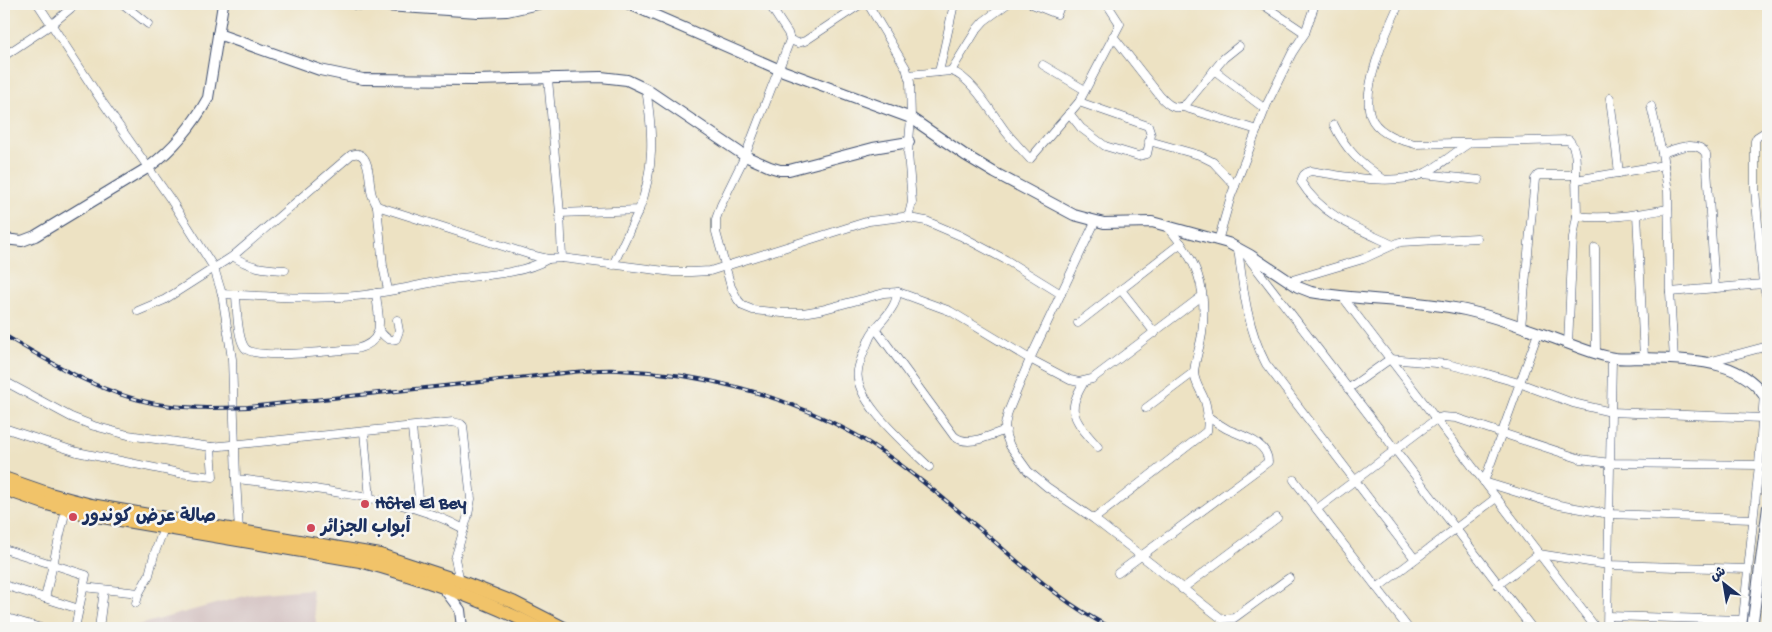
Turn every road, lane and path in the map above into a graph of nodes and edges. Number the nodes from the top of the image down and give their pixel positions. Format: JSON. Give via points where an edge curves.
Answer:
{"nodes":[{"id":1,"x":38,"y":4,"type":"edge"},
{"id":2,"x":76,"y":4,"type":"edge"},
{"id":3,"x":123,"y":4,"type":"edge"},
{"id":4,"x":223,"y":4,"type":"edge"},
{"id":5,"x":356,"y":4,"type":"edge"},
{"id":6,"x":486,"y":4,"type":"edge"},
{"id":7,"x":538,"y":4,"type":"edge"},
{"id":8,"x":629,"y":4,"type":"edge"},
{"id":9,"x":769,"y":4,"type":"edge"},
{"id":10,"x":861,"y":4,"type":"edge"},
{"id":11,"x":868,"y":4,"type":"edge"},
{"id":12,"x":954,"y":4,"type":"edge"},
{"id":13,"x":1032,"y":4,"type":"edge"},
{"id":14,"x":1061,"y":4,"type":"edge"},
{"id":15,"x":1262,"y":4,"type":"edge"},
{"id":16,"x":1315,"y":4,"type":"edge"},
{"id":17,"x":1399,"y":4,"type":"edge"},
{"id":18,"x":1002,"y":5,"type":"edge"},
{"id":19,"x":1109,"y":5,"type":"edge"},
{"id":20,"x":469,"y":11,"type":"junction"},
{"id":21,"x":52,"y":24,"type":"junction"},
{"id":22,"x":148,"y":24,"type":"dead end"},
{"id":23,"x":218,"y":34,"type":"junction"},
{"id":24,"x":1305,"y":34,"type":"junction"},
{"id":25,"x":1113,"y":36,"type":"junction"},
{"id":26,"x":790,"y":40,"type":"junction"},
{"id":27,"x":1239,"y":46,"type":"dead end"},
{"id":28,"x":4,"y":56,"type":"edge"},
{"id":29,"x":1043,"y":65,"type":"dead end"},
{"id":30,"x":778,"y":69,"type":"junction"},
{"id":31,"x":1214,"y":70,"type":"junction"},
{"id":32,"x":951,"y":71,"type":"junction"},
{"id":33,"x":939,"y":72,"type":"junction"},
{"id":34,"x":908,"y":76,"type":"junction"},
{"id":35,"x":548,"y":78,"type":"junction"},
{"id":36,"x":646,"y":89,"type":"junction"},
{"id":37,"x":1086,"y":90,"type":"junction"},
{"id":38,"x":1610,"y":98,"type":"dead end"},
{"id":39,"x":1079,"y":102,"type":"junction"},
{"id":40,"x":1651,"y":106,"type":"dead end"},
{"id":41,"x":1183,"y":107,"type":"junction"},
{"id":42,"x":1265,"y":109,"type":"junction"},
{"id":43,"x":1069,"y":114,"type":"junction"},
{"id":44,"x":911,"y":118,"type":"junction"},
{"id":45,"x":1334,"y":124,"type":"dead end"},
{"id":46,"x":1257,"y":130,"type":"junction"},
{"id":47,"x":1768,"y":130,"type":"edge"},
{"id":48,"x":1150,"y":141,"type":"junction"},
{"id":49,"x":909,"y":142,"type":"junction"},
{"id":50,"x":1470,"y":143,"type":"junction"},
{"id":51,"x":1662,"y":153,"type":"junction"},
{"id":52,"x":745,"y":156,"type":"junction"},
{"id":53,"x":1664,"y":165,"type":"junction"},
{"id":54,"x":149,"y":167,"type":"junction"},
{"id":55,"x":1619,"y":173,"type":"junction"},
{"id":56,"x":1423,"y":174,"type":"junction"},
{"id":57,"x":1576,"y":177,"type":"junction"},
{"id":58,"x":1382,"y":179,"type":"junction"},
{"id":59,"x":1479,"y":180,"type":"dead end"},
{"id":60,"x":1235,"y":186,"type":"junction"},
{"id":61,"x":377,"y":206,"type":"junction"},
{"id":62,"x":1668,"y":209,"type":"junction"},
{"id":63,"x":639,"y":210,"type":"junction"},
{"id":64,"x":560,"y":213,"type":"junction"},
{"id":65,"x":1637,"y":214,"type":"junction"},
{"id":66,"x":1577,"y":216,"type":"junction"},
{"id":67,"x":908,"y":218,"type":"junction"},
{"id":68,"x":1095,"y":222,"type":"junction"},
{"id":69,"x":1164,"y":224,"type":"junction"},
{"id":70,"x":1477,"y":238,"type":"dead end"},
{"id":71,"x":4,"y":239,"type":"edge"},
{"id":72,"x":1218,"y":241,"type":"junction"},
{"id":73,"x":1181,"y":243,"type":"junction"},
{"id":74,"x":1392,"y":244,"type":"junction"},
{"id":75,"x":1595,"y":248,"type":"dead end"},
{"id":76,"x":1240,"y":249,"type":"junction"},
{"id":77,"x":233,"y":256,"type":"junction"},
{"id":78,"x":562,"y":258,"type":"junction"},
{"id":79,"x":548,"y":259,"type":"junction"},
{"id":80,"x":613,"y":265,"type":"junction"},
{"id":81,"x":725,"y":266,"type":"junction"},
{"id":82,"x":214,"y":268,"type":"junction"},
{"id":83,"x":285,"y":270,"type":"dead end"},
{"id":84,"x":1289,"y":281,"type":"junction"},
{"id":85,"x":1766,"y":284,"type":"edge"},
{"id":86,"x":1715,"y":288,"type":"junction"},
{"id":87,"x":388,"y":290,"type":"junction"},
{"id":88,"x":1120,"y":290,"type":"junction"},
{"id":89,"x":898,"y":292,"type":"junction"},
{"id":90,"x":1670,"y":292,"type":"junction"},
{"id":91,"x":376,"y":293,"type":"junction"},
{"id":92,"x":222,"y":294,"type":"junction"},
{"id":93,"x":1061,"y":294,"type":"junction"},
{"id":94,"x":236,"y":295,"type":"junction"},
{"id":95,"x":1202,"y":296,"type":"junction"},
{"id":96,"x":1342,"y":296,"type":"junction"},
{"id":97,"x":1768,"y":301,"type":"edge"},
{"id":98,"x":138,"y":311,"type":"dead end"},
{"id":99,"x":397,"y":320,"type":"dead end"},
{"id":100,"x":1078,"y":323,"type":"dead end"},
{"id":101,"x":1521,"y":327,"type":"junction"},
{"id":102,"x":875,"y":328,"type":"junction"},
{"id":103,"x":380,"y":330,"type":"junction"},
{"id":104,"x":1155,"y":333,"type":"junction"},
{"id":105,"x":1538,"y":333,"type":"junction"},
{"id":106,"x":1568,"y":344,"type":"junction"},
{"id":107,"x":1768,"y":346,"type":"edge"},
{"id":108,"x":1596,"y":354,"type":"junction"},
{"id":109,"x":1612,"y":358,"type":"junction"},
{"id":110,"x":1644,"y":358,"type":"junction"},
{"id":111,"x":1030,"y":359,"type":"junction"},
{"id":112,"x":1390,"y":359,"type":"junction"},
{"id":113,"x":1674,"y":360,"type":"junction"},
{"id":114,"x":1708,"y":362,"type":"junction"},
{"id":115,"x":1194,"y":372,"type":"junction"},
{"id":116,"x":4,"y":381,"type":"edge"},
{"id":117,"x":1084,"y":382,"type":"junction"},
{"id":118,"x":1519,"y":383,"type":"junction"},
{"id":119,"x":1348,"y":389,"type":"junction"},
{"id":120,"x":1766,"y":398,"type":"edge"},
{"id":121,"x":1146,"y":408,"type":"dead end"},
{"id":122,"x":1611,"y":412,"type":"junction"},
{"id":123,"x":1207,"y":416,"type":"junction"},
{"id":124,"x":1762,"y":418,"type":"junction"},
{"id":125,"x":1436,"y":419,"type":"junction"},
{"id":126,"x":4,"y":428,"type":"edge"},
{"id":127,"x":412,"y":428,"type":"junction"},
{"id":128,"x":1006,"y":430,"type":"junction"},
{"id":129,"x":364,"y":432,"type":"junction"},
{"id":130,"x":1501,"y":433,"type":"junction"},
{"id":131,"x":234,"y":445,"type":"junction"},
{"id":132,"x":211,"y":447,"type":"junction"},
{"id":133,"x":1098,"y":447,"type":"dead end"},
{"id":134,"x":1394,"y":450,"type":"junction"},
{"id":135,"x":1610,"y":464,"type":"junction"},
{"id":136,"x":1758,"y":465,"type":"junction"},
{"id":137,"x":929,"y":467,"type":"dead end"},
{"id":138,"x":4,"y":478,"type":"edge"},
{"id":139,"x":236,"y":479,"type":"junction"},
{"id":140,"x":1294,"y":480,"type":"dead end"},
{"id":141,"x":1354,"y":481,"type":"junction"},
{"id":142,"x":1484,"y":482,"type":"junction"},
{"id":143,"x":4,"y":488,"type":"edge"},
{"id":144,"x":370,"y":498,"type":"junction"},
{"id":145,"x":1496,"y":498,"type":"junction"},
{"id":146,"x":1768,"y":507,"type":"edge"},
{"id":147,"x":66,"y":509,"type":"junction"},
{"id":148,"x":420,"y":509,"type":"junction"},
{"id":149,"x":1317,"y":510,"type":"junction"},
{"id":150,"x":1609,"y":514,"type":"junction"},
{"id":151,"x":1277,"y":518,"type":"dead end"},
{"id":152,"x":1094,"y":519,"type":"junction"},
{"id":153,"x":1752,"y":519,"type":"junction"},
{"id":154,"x":164,"y":528,"type":"junction"},
{"id":155,"x":464,"y":528,"type":"junction"},
{"id":156,"x":1455,"y":529,"type":"junction"},
{"id":157,"x":239,"y":531,"type":"junction"},
{"id":158,"x":4,"y":550,"type":"edge"},
{"id":159,"x":1539,"y":554,"type":"junction"},
{"id":160,"x":1140,"y":556,"type":"junction"},
{"id":161,"x":1415,"y":560,"type":"junction"},
{"id":162,"x":52,"y":564,"type":"junction"},
{"id":163,"x":1608,"y":564,"type":"junction"},
{"id":164,"x":1747,"y":569,"type":"junction"},
{"id":165,"x":1118,"y":573,"type":"dead end"},
{"id":166,"x":1289,"y":578,"type":"dead end"},
{"id":167,"x":460,"y":581,"type":"junction"},
{"id":168,"x":4,"y":585,"type":"edge"},
{"id":169,"x":1498,"y":585,"type":"junction"},
{"id":170,"x":442,"y":586,"type":"junction"},
{"id":171,"x":83,"y":587,"type":"junction"},
{"id":172,"x":1377,"y":588,"type":"junction"},
{"id":173,"x":1182,"y":589,"type":"junction"},
{"id":174,"x":104,"y":590,"type":"junction"},
{"id":175,"x":139,"y":593,"type":"junction"},
{"id":176,"x":45,"y":598,"type":"junction"},
{"id":177,"x":136,"y":603,"type":"dead end"},
{"id":178,"x":79,"y":609,"type":"junction"},
{"id":179,"x":4,"y":616,"type":"edge"},
{"id":180,"x":1608,"y":616,"type":"junction"},
{"id":181,"x":1704,"y":619,"type":"junction"},
{"id":182,"x":1742,"y":620,"type":"junction"},
{"id":183,"x":40,"y":628,"type":"edge"},
{"id":184,"x":75,"y":628,"type":"edge"},
{"id":185,"x":99,"y":628,"type":"edge"},
{"id":186,"x":462,"y":628,"type":"edge"},
{"id":187,"x":539,"y":628,"type":"edge"},
{"id":188,"x":564,"y":628,"type":"edge"},
{"id":189,"x":1408,"y":628,"type":"edge"},
{"id":190,"x":1532,"y":628,"type":"edge"},
{"id":191,"x":1596,"y":628,"type":"edge"},
{"id":192,"x":1607,"y":628,"type":"edge"},
{"id":193,"x":1703,"y":628,"type":"edge"},
{"id":194,"x":1742,"y":628,"type":"edge"},
{"id":195,"x":1752,"y":628,"type":"edge"}],
"edges":[{"from":1,"to":21,"type":"street"},
{"from":2,"to":21,"type":"street"},
{"from":3,"to":22,"type":"street"},
{"from":4,"to":23,"type":"street"},
{"from":5,"to":20,"type":"street"},
{"from":6,"to":20,"type":"street"},
{"from":7,"to":20,"type":"street","via":[[507,10]]},
{"from":8,"to":30,"type":"street"},
{"from":9,"to":26,"type":"street"},
{"from":10,"to":26,"type":"street","via":[[805,41]]},
{"from":11,"to":34,"type":"street"},
{"from":12,"to":33,"type":"street"},
{"from":13,"to":14,"type":"street","via":[[1057,14]]},
{"from":15,"to":24,"type":"street"},
{"from":16,"to":24,"type":"street"},
{"from":17,"to":50,"type":"street","via":[[1380,48],[1372,78],[1368,101],[1372,120],[1390,136],[1415,144]]},
{"from":18,"to":32,"type":"street","via":[[984,21]]},
{"from":19,"to":25,"type":"street","via":[[1120,24]]},
{"from":21,"to":28,"type":"street"},
{"from":21,"to":54,"type":"street"},
{"from":23,"to":35,"type":"street","via":[[320,70],[363,79]]},
{"from":23,"to":54,"type":"street","via":[[208,98],[179,140]]},
{"from":24,"to":42,"type":"street","via":[[1292,53]]},
{"from":25,"to":37,"type":"street"},
{"from":25,"to":41,"type":"street","via":[[1166,103]]},
{"from":26,"to":30,"type":"street"},
{"from":27,"to":31,"type":"street"},
{"from":29,"to":37,"type":"street"},
{"from":30,"to":44,"type":"street"},
{"from":30,"to":52,"type":"street"},
{"from":31,"to":41,"type":"street"},
{"from":31,"to":42,"type":"street"},
{"from":32,"to":33,"type":"street"},
{"from":32,"to":43,"type":"street","via":[[962,76],[971,86],[1030,159]]},
{"from":33,"to":34,"type":"street"},
{"from":34,"to":44,"type":"street"},
{"from":35,"to":36,"type":"street","via":[[615,78]]},
{"from":35,"to":64,"type":"street"},
{"from":36,"to":52,"type":"street"},
{"from":36,"to":63,"type":"street","via":[[652,144],[649,180]]},
{"from":37,"to":39,"type":"street"},
{"from":38,"to":55,"type":"street"},
{"from":39,"to":43,"type":"street"},
{"from":39,"to":48,"type":"street","via":[[1148,126]]},
{"from":40,"to":51,"type":"street"},
{"from":41,"to":46,"type":"street"},
{"from":42,"to":46,"type":"street"},
{"from":43,"to":48,"type":"street","via":[[1105,146],[1144,156]]},
{"from":44,"to":49,"type":"street"},
{"from":44,"to":68,"type":"street","via":[[995,173],[1074,215]]},
{"from":45,"to":58,"type":"street","via":[[1348,149]]},
{"from":46,"to":60,"type":"street"},
{"from":47,"to":85,"type":"street","via":[[1755,141],[1755,189]]},
{"from":48,"to":60,"type":"street","via":[[1213,162]]},
{"from":49,"to":52,"type":"street","via":[[789,170],[770,167]]},
{"from":49,"to":67,"type":"street","via":[[912,202]]},
{"from":50,"to":56,"type":"street"},
{"from":50,"to":57,"type":"street","via":[[1569,140],[1576,158]]},
{"from":51,"to":53,"type":"street"},
{"from":51,"to":86,"type":"street","via":[[1698,146],[1706,154]]},
{"from":52,"to":81,"type":"street","via":[[716,219]]},
{"from":53,"to":55,"type":"street"},
{"from":53,"to":62,"type":"street"},
{"from":54,"to":71,"type":"street","via":[[35,236],[22,241]]},
{"from":54,"to":82,"type":"street"},
{"from":55,"to":57,"type":"street"},
{"from":56,"to":58,"type":"street"},
{"from":56,"to":59,"type":"street"},
{"from":57,"to":66,"type":"street"},
{"from":57,"to":101,"type":"street","via":[[1538,176],[1535,179]]},
{"from":58,"to":74,"type":"street","via":[[1311,171],[1306,172],[1301,182],[1327,211]]},
{"from":60,"to":72,"type":"street"},
{"from":61,"to":77,"type":"street","via":[[364,158],[355,153]]},
{"from":61,"to":79,"type":"street"},
{"from":61,"to":87,"type":"street"},
{"from":62,"to":65,"type":"street"},
{"from":62,"to":90,"type":"street"},
{"from":63,"to":64,"type":"street"},
{"from":63,"to":80,"type":"street"},
{"from":64,"to":78,"type":"street"},
{"from":65,"to":66,"type":"street"},
{"from":65,"to":110,"type":"street"},
{"from":66,"to":106,"type":"street","via":[[1573,237]]},
{"from":67,"to":81,"type":"street","via":[[869,221]]},
{"from":67,"to":93,"type":"street","via":[[926,221],[961,236]]},
{"from":68,"to":69,"type":"street"},
{"from":68,"to":93,"type":"street"},
{"from":69,"to":72,"type":"street"},
{"from":69,"to":73,"type":"street"},
{"from":70,"to":74,"type":"street","via":[[1407,240]]},
{"from":72,"to":76,"type":"street"},
{"from":73,"to":88,"type":"street"},
{"from":73,"to":95,"type":"street","via":[[1195,265]]},
{"from":74,"to":84,"type":"street","via":[[1363,259]]},
{"from":75,"to":108,"type":"street"},
{"from":76,"to":84,"type":"street"},
{"from":76,"to":119,"type":"street"},
{"from":76,"to":141,"type":"street","via":[[1249,320],[1260,353]]},
{"from":77,"to":82,"type":"street"},
{"from":77,"to":83,"type":"street","via":[[242,263]]},
{"from":78,"to":79,"type":"street"},
{"from":78,"to":80,"type":"street"},
{"from":79,"to":87,"type":"street","via":[[514,271]]},
{"from":80,"to":81,"type":"street","via":[[691,272]]},
{"from":81,"to":89,"type":"street","via":[[738,300],[752,310],[803,313]]},
{"from":82,"to":92,"type":"street"},
{"from":82,"to":98,"type":"street","via":[[164,300]]},
{"from":84,"to":96,"type":"street","via":[[1311,292]]},
{"from":85,"to":86,"type":"street"},
{"from":85,"to":97,"type":"street"},
{"from":86,"to":90,"type":"street"},
{"from":87,"to":91,"type":"street"},
{"from":88,"to":100,"type":"street"},
{"from":88,"to":104,"type":"street"},
{"from":89,"to":102,"type":"street","via":[[895,304]]},
{"from":89,"to":111,"type":"street","via":[[950,311]]},
{"from":90,"to":113,"type":"street"},
{"from":91,"to":94,"type":"street","via":[[302,299]]},
{"from":91,"to":103,"type":"street"},
{"from":92,"to":94,"type":"street"},
{"from":92,"to":131,"type":"street","via":[[232,359]]},
{"from":93,"to":111,"type":"street"},
{"from":94,"to":103,"type":"street","via":[[241,340],[252,353],[278,355],[356,348],[372,342]]},
{"from":95,"to":104,"type":"street"},
{"from":95,"to":115,"type":"street","via":[[1202,332]]},
{"from":96,"to":101,"type":"street","via":[[1443,305]]},
{"from":96,"to":112,"type":"street"},
{"from":99,"to":103,"type":"street","via":[[399,332],[394,340],[385,338]]},
{"from":101,"to":105,"type":"street"},
{"from":102,"to":128,"type":"street","via":[[959,440],[972,441]]},
{"from":102,"to":137,"type":"street","via":[[858,370],[858,380],[879,419]]},
{"from":104,"to":117,"type":"street"},
{"from":105,"to":106,"type":"street"},
{"from":105,"to":118,"type":"street"},
{"from":106,"to":108,"type":"street"},
{"from":107,"to":114,"type":"street"},
{"from":108,"to":109,"type":"street"},
{"from":109,"to":110,"type":"street"},
{"from":109,"to":122,"type":"street"},
{"from":110,"to":113,"type":"street"},
{"from":111,"to":117,"type":"street","via":[[1070,380]]},
{"from":111,"to":128,"type":"street","via":[[1008,412]]},
{"from":112,"to":118,"type":"street","via":[[1447,364]]},
{"from":112,"to":119,"type":"street"},
{"from":112,"to":125,"type":"street"},
{"from":113,"to":114,"type":"street"},
{"from":114,"to":120,"type":"street","via":[[1754,382]]},
{"from":115,"to":121,"type":"street"},
{"from":115,"to":123,"type":"street"},
{"from":116,"to":132,"type":"street","via":[[94,426],[128,435]]},
{"from":117,"to":133,"type":"street","via":[[1073,407],[1082,427]]},
{"from":118,"to":122,"type":"street","via":[[1574,403]]},
{"from":118,"to":130,"type":"street"},
{"from":119,"to":134,"type":"street"},
{"from":120,"to":124,"type":"street"},
{"from":122,"to":124,"type":"street"},
{"from":122,"to":135,"type":"street"},
{"from":123,"to":152,"type":"street","via":[[1207,431]]},
{"from":123,"to":160,"type":"street","via":[[1259,444],[1268,462]]},
{"from":124,"to":136,"type":"street"},
{"from":125,"to":130,"type":"street","via":[[1456,418]]},
{"from":125,"to":134,"type":"street"},
{"from":125,"to":142,"type":"street"},
{"from":126,"to":132,"type":"street","via":[[77,452],[213,477]]},
{"from":127,"to":129,"type":"street"},
{"from":127,"to":148,"type":"street"},
{"from":127,"to":155,"type":"street","via":[[453,422],[463,426],[471,499]]},
{"from":128,"to":152,"type":"street","via":[[1010,446],[1028,471]]},
{"from":129,"to":131,"type":"street"},
{"from":129,"to":144,"type":"street"},
{"from":130,"to":135,"type":"street","via":[[1581,459]]},
{"from":130,"to":142,"type":"street"},
{"from":131,"to":132,"type":"street"},
{"from":131,"to":139,"type":"street"},
{"from":134,"to":141,"type":"street"},
{"from":134,"to":156,"type":"street"},
{"from":135,"to":136,"type":"street"},
{"from":135,"to":150,"type":"street"},
{"from":136,"to":153,"type":"street"},
{"from":138,"to":157,"type":"highway","via":[[91,505]]},
{"from":139,"to":144,"type":"street"},
{"from":139,"to":157,"type":"street"},
{"from":140,"to":149,"type":"street"},
{"from":141,"to":149,"type":"street"},
{"from":141,"to":161,"type":"street"},
{"from":142,"to":145,"type":"street"},
{"from":142,"to":150,"type":"street","via":[[1559,505]]},
{"from":143,"to":147,"type":"highway"},
{"from":144,"to":148,"type":"street"},
{"from":145,"to":156,"type":"street"},
{"from":145,"to":159,"type":"street"},
{"from":146,"to":195,"type":"street"},
{"from":147,"to":154,"type":"highway"},
{"from":147,"to":162,"type":"street"},
{"from":148,"to":155,"type":"street"},
{"from":149,"to":172,"type":"street"},
{"from":150,"to":153,"type":"street"},
{"from":150,"to":163,"type":"street"},
{"from":151,"to":173,"type":"street"},
{"from":152,"to":160,"type":"street"},
{"from":153,"to":164,"type":"street"},
{"from":154,"to":170,"type":"highway","via":[[360,561]]},
{"from":154,"to":175,"type":"street","via":[[150,575]]},
{"from":155,"to":167,"type":"street","via":[[455,559]]},
{"from":156,"to":161,"type":"street"},
{"from":156,"to":169,"type":"street"},
{"from":157,"to":167,"type":"highway","via":[[380,555]]},
{"from":158,"to":162,"type":"street"},
{"from":159,"to":163,"type":"street"},
{"from":159,"to":169,"type":"street"},
{"from":159,"to":191,"type":"street"},
{"from":160,"to":165,"type":"street"},
{"from":160,"to":173,"type":"street"},
{"from":161,"to":172,"type":"street"},
{"from":162,"to":171,"type":"street","via":[[86,575]]},
{"from":162,"to":176,"type":"street"},
{"from":163,"to":164,"type":"street"},
{"from":163,"to":180,"type":"street"},
{"from":164,"to":182,"type":"street"},
{"from":166,"to":173,"type":"street","via":[[1229,620],[1215,615]]},
{"from":167,"to":188,"type":"highway","via":[[513,602]]},
{"from":168,"to":176,"type":"street"},
{"from":169,"to":190,"type":"street"},
{"from":170,"to":186,"type":"street","via":[[460,610]]},
{"from":170,"to":187,"type":"highway"},
{"from":171,"to":174,"type":"street"},
{"from":171,"to":178,"type":"street"},
{"from":172,"to":189,"type":"street"},
{"from":174,"to":175,"type":"street"},
{"from":174,"to":185,"type":"street"},
{"from":175,"to":177,"type":"street"},
{"from":176,"to":178,"type":"street"},
{"from":178,"to":184,"type":"street"},
{"from":179,"to":183,"type":"street"},
{"from":180,"to":181,"type":"street"},
{"from":180,"to":192,"type":"street"},
{"from":181,"to":182,"type":"street"},
{"from":181,"to":193,"type":"street"},
{"from":182,"to":194,"type":"street"}]}
